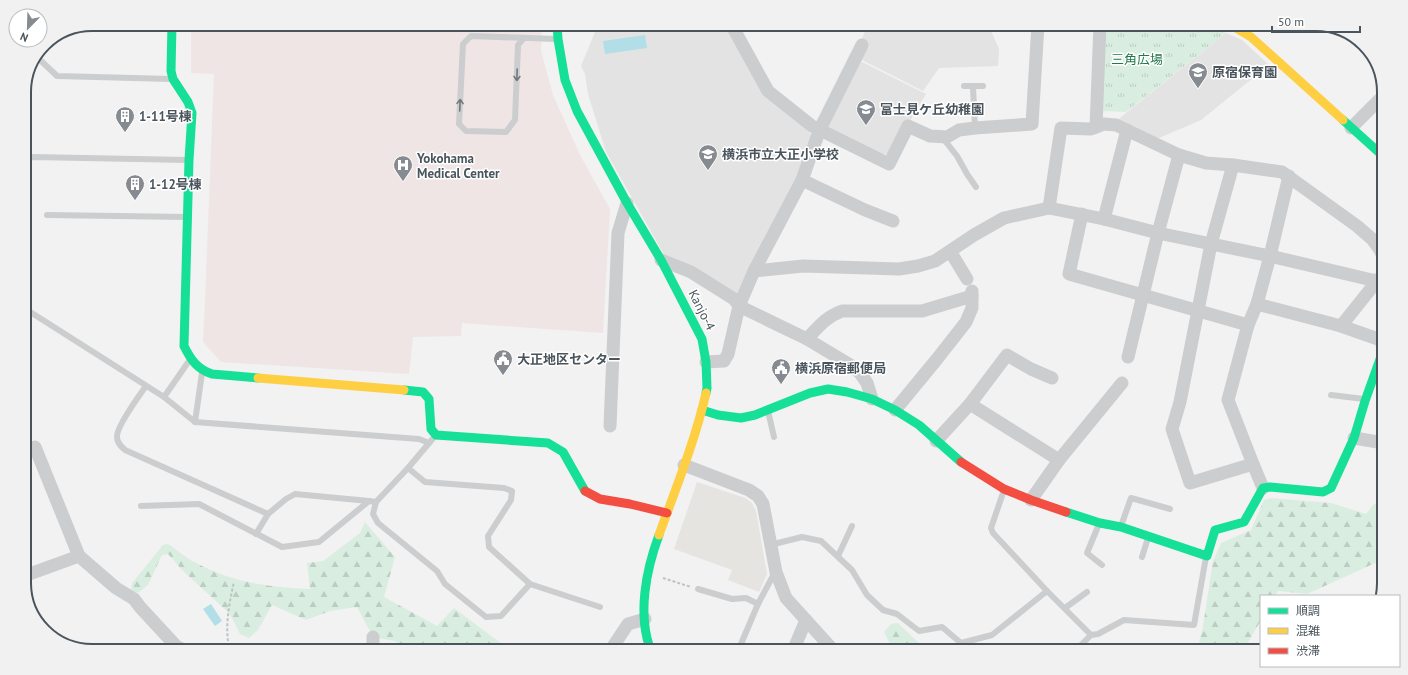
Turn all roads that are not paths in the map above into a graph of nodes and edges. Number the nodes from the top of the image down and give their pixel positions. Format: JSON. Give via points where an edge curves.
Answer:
{"nodes":[{"id":1,"x":172,"y":31,"type":"edge"},
{"id":2,"x":557,"y":31,"type":"edge"},
{"id":3,"x":735,"y":31,"type":"edge"},
{"id":4,"x":1038,"y":31,"type":"edge"},
{"id":5,"x":1100,"y":31,"type":"edge"},
{"id":6,"x":1240,"y":31,"type":"edge"},
{"id":7,"x":524,"y":38,"type":"junction"},
{"id":8,"x":558,"y":39,"type":"junction"},
{"id":9,"x":862,"y":45,"type":"dead end"},
{"id":10,"x":40,"y":60,"type":"edge"},
{"id":11,"x":173,"y":79,"type":"junction"},
{"id":12,"x":964,"y":86,"type":"dead end"},
{"id":13,"x":983,"y":86,"type":"dead end"},
{"id":14,"x":973,"y":87,"type":"junction"},
{"id":15,"x":1377,"y":102,"type":"edge"},
{"id":16,"x":1096,"y":127,"type":"junction"},
{"id":17,"x":975,"y":128,"type":"junction"},
{"id":18,"x":1351,"y":128,"type":"junction"},
{"id":19,"x":820,"y":129,"type":"junction"},
{"id":20,"x":1127,"y":130,"type":"junction"},
{"id":21,"x":942,"y":137,"type":"junction"},
{"id":22,"x":1377,"y":151,"type":"edge"},
{"id":23,"x":1179,"y":155,"type":"junction"},
{"id":24,"x":31,"y":157,"type":"edge"},
{"id":25,"x":189,"y":160,"type":"junction"},
{"id":26,"x":1233,"y":165,"type":"junction"},
{"id":27,"x":1289,"y":176,"type":"junction"},
{"id":28,"x":802,"y":180,"type":"junction"},
{"id":29,"x":976,"y":187,"type":"dead end"},
{"id":30,"x":627,"y":203,"type":"junction"},
{"id":31,"x":1049,"y":208,"type":"junction"},
{"id":32,"x":47,"y":214,"type":"dead end"},
{"id":33,"x":1082,"y":214,"type":"junction"},
{"id":34,"x":188,"y":217,"type":"junction"},
{"id":35,"x":1104,"y":219,"type":"junction"},
{"id":36,"x":893,"y":221,"type":"dead end"},
{"id":37,"x":1158,"y":233,"type":"junction"},
{"id":38,"x":1211,"y":244,"type":"junction"},
{"id":39,"x":1377,"y":246,"type":"edge"},
{"id":40,"x":950,"y":251,"type":"junction"},
{"id":41,"x":1270,"y":256,"type":"junction"},
{"id":42,"x":661,"y":260,"type":"junction"},
{"id":43,"x":754,"y":271,"type":"junction"},
{"id":44,"x":1377,"y":279,"type":"edge"},
{"id":45,"x":1377,"y":284,"type":"edge"},
{"id":46,"x":970,"y":289,"type":"junction"},
{"id":47,"x":1143,"y":295,"type":"junction"},
{"id":48,"x":1257,"y":304,"type":"junction"},
{"id":49,"x":739,"y":306,"type":"junction"},
{"id":50,"x":1197,"y":311,"type":"junction"},
{"id":51,"x":31,"y":312,"type":"edge"},
{"id":52,"x":1248,"y":325,"type":"junction"},
{"id":53,"x":1341,"y":326,"type":"junction"},
{"id":54,"x":808,"y":339,"type":"junction"},
{"id":55,"x":1377,"y":339,"type":"edge"},
{"id":56,"x":1128,"y":356,"type":"dead end"},
{"id":57,"x":190,"y":360,"type":"junction"},
{"id":58,"x":706,"y":362,"type":"junction"},
{"id":59,"x":1377,"y":368,"type":"edge"},
{"id":60,"x":202,"y":372,"type":"junction"},
{"id":61,"x":1052,"y":378,"type":"dead end"},
{"id":62,"x":1122,"y":383,"type":"dead end"},
{"id":63,"x":146,"y":386,"type":"junction"},
{"id":64,"x":1331,"y":395,"type":"dead end"},
{"id":65,"x":164,"y":397,"type":"junction"},
{"id":66,"x":1366,"y":399,"type":"junction"},
{"id":67,"x":872,"y":400,"type":"junction"},
{"id":68,"x":970,"y":404,"type":"junction"},
{"id":69,"x":768,"y":409,"type":"junction"},
{"id":70,"x":702,"y":410,"type":"junction"},
{"id":71,"x":895,"y":410,"type":"junction"},
{"id":72,"x":195,"y":422,"type":"junction"},
{"id":73,"x":610,"y":426,"type":"dead end"},
{"id":74,"x":436,"y":435,"type":"junction"},
{"id":75,"x":774,"y":437,"type":"dead end"},
{"id":76,"x":1354,"y":438,"type":"junction"},
{"id":77,"x":936,"y":442,"type":"junction"},
{"id":78,"x":1377,"y":442,"type":"edge"},
{"id":79,"x":429,"y":443,"type":"junction"},
{"id":80,"x":31,"y":448,"type":"edge"},
{"id":81,"x":1059,"y":460,"type":"junction"},
{"id":82,"x":1253,"y":464,"type":"junction"},
{"id":83,"x":684,"y":465,"type":"junction"},
{"id":84,"x":408,"y":468,"type":"junction"},
{"id":85,"x":1263,"y":488,"type":"junction"},
{"id":86,"x":1004,"y":489,"type":"junction"},
{"id":87,"x":1031,"y":500,"type":"junction"},
{"id":88,"x":368,"y":501,"type":"junction"},
{"id":89,"x":376,"y":502,"type":"junction"},
{"id":90,"x":142,"y":506,"type":"dead end"},
{"id":91,"x":1170,"y":509,"type":"dead end"},
{"id":92,"x":666,"y":513,"type":"junction"},
{"id":93,"x":268,"y":514,"type":"junction"},
{"id":94,"x":1100,"y":522,"type":"junction"},
{"id":95,"x":852,"y":526,"type":"dead end"},
{"id":96,"x":1121,"y":527,"type":"junction"},
{"id":97,"x":256,"y":534,"type":"junction"},
{"id":98,"x":1149,"y":536,"type":"junction"},
{"id":99,"x":770,"y":545,"type":"junction"},
{"id":100,"x":79,"y":556,"type":"junction"},
{"id":101,"x":838,"y":556,"type":"junction"},
{"id":102,"x":1207,"y":556,"type":"junction"},
{"id":103,"x":1142,"y":557,"type":"dead end"},
{"id":104,"x":1102,"y":565,"type":"dead end"},
{"id":105,"x":775,"y":570,"type":"junction"},
{"id":106,"x":31,"y":573,"type":"edge"},
{"id":107,"x":530,"y":584,"type":"junction"},
{"id":108,"x":698,"y":589,"type":"road end"},
{"id":109,"x":1047,"y":591,"type":"junction"},
{"id":110,"x":1087,"y":592,"type":"dead end"},
{"id":111,"x":758,"y":604,"type":"junction"},
{"id":112,"x":600,"y":607,"type":"dead end"},
{"id":113,"x":1065,"y":608,"type":"junction"},
{"id":114,"x":645,"y":620,"type":"junction"},
{"id":115,"x":806,"y":620,"type":"junction"},
{"id":116,"x":1091,"y":635,"type":"junction"},
{"id":117,"x":373,"y":637,"type":"dead end"},
{"id":118,"x":174,"y":644,"type":"edge"},
{"id":119,"x":373,"y":644,"type":"edge"},
{"id":120,"x":615,"y":644,"type":"edge"},
{"id":121,"x":648,"y":644,"type":"edge"},
{"id":122,"x":741,"y":644,"type":"edge"},
{"id":123,"x":797,"y":644,"type":"edge"},
{"id":124,"x":828,"y":644,"type":"edge"},
{"id":125,"x":1082,"y":644,"type":"edge"}],
"edges":[{"from":1,"to":11,"type":"street"},
{"from":2,"to":8,"type":"street","name":"Kanjo-4"},
{"from":3,"to":19,"type":"street","via":[[768,91],[812,126]]},
{"from":4,"to":17,"type":"street","via":[[1032,124]]},
{"from":5,"to":16,"type":"street"},
{"from":6,"to":18,"type":"street","via":[[1251,37]]},
{"from":7,"to":7,"type":"lane","one_way":true,"via":[[518,45],[515,120],[506,132],[466,131],[459,124],[463,44],[471,36]]},
{"from":7,"to":8,"type":"lane"},
{"from":8,"to":30,"type":"street","name":"Kanjo-4","via":[[565,80],[577,111]]},
{"from":9,"to":19,"type":"street"},
{"from":10,"to":11,"type":"lane","via":[[57,76]]},
{"from":11,"to":25,"type":"street","via":[[192,113]]},
{"from":12,"to":14,"type":"lane"},
{"from":13,"to":14,"type":"lane"},
{"from":14,"to":17,"type":"lane"},
{"from":15,"to":18,"type":"street"},
{"from":16,"to":20,"type":"street","via":[[1104,124],[1116,125]]},
{"from":16,"to":31,"type":"street","via":[[1061,128]]},
{"from":17,"to":21,"type":"street","via":[[959,130]]},
{"from":18,"to":22,"type":"street"},
{"from":19,"to":21,"type":"street","via":[[889,164],[908,126],[930,136]]},
{"from":19,"to":28,"type":"street"},
{"from":20,"to":23,"type":"street"},
{"from":20,"to":35,"type":"street"},
{"from":21,"to":29,"type":"lane"},
{"from":23,"to":26,"type":"street","via":[[1206,163]]},
{"from":23,"to":37,"type":"street"},
{"from":24,"to":25,"type":"lane"},
{"from":25,"to":34,"type":"street"},
{"from":26,"to":27,"type":"street","via":[[1282,172]]},
{"from":26,"to":38,"type":"street"},
{"from":27,"to":39,"type":"street","via":[[1358,226]]},
{"from":27,"to":41,"type":"street"},
{"from":28,"to":36,"type":"street"},
{"from":28,"to":43,"type":"street"},
{"from":30,"to":42,"type":"street","name":"Kanjo-4"},
{"from":30,"to":73,"type":"street","via":[[618,233]]},
{"from":31,"to":33,"type":"street"},
{"from":31,"to":40,"type":"street","via":[[1004,218]]},
{"from":32,"to":34,"type":"lane"},
{"from":33,"to":35,"type":"street"},
{"from":33,"to":47,"type":"street","via":[[1069,274]]},
{"from":34,"to":57,"type":"street","via":[[184,346]]},
{"from":35,"to":37,"type":"street"},
{"from":37,"to":38,"type":"street"},
{"from":37,"to":47,"type":"street"},
{"from":38,"to":41,"type":"street"},
{"from":38,"to":50,"type":"street"},
{"from":40,"to":43,"type":"street","via":[[935,261],[899,269],[803,266]]},
{"from":40,"to":46,"type":"street"},
{"from":41,"to":44,"type":"street"},
{"from":41,"to":48,"type":"street"},
{"from":42,"to":49,"type":"street","via":[[691,272],[734,299]]},
{"from":42,"to":58,"type":"street","name":"Kanjo-4","via":[[702,339]]},
{"from":43,"to":49,"type":"street"},
{"from":45,"to":53,"type":"street"},
{"from":46,"to":54,"type":"street","via":[[922,311],[842,311],[825,319]]},
{"from":46,"to":71,"type":"street","via":[[972,308],[966,322]]},
{"from":47,"to":50,"type":"street"},
{"from":47,"to":56,"type":"street"},
{"from":48,"to":52,"type":"street"},
{"from":48,"to":53,"type":"street"},
{"from":49,"to":54,"type":"street"},
{"from":49,"to":58,"type":"street","via":[[728,354],[724,361]]},
{"from":50,"to":52,"type":"street"},
{"from":50,"to":82,"type":"street","via":[[1180,402],[1172,430],[1190,483]]},
{"from":51,"to":63,"type":"lane"},
{"from":52,"to":82,"type":"street","via":[[1228,400]]},
{"from":53,"to":55,"type":"street"},
{"from":54,"to":67,"type":"street","via":[[860,373],[867,383]]},
{"from":57,"to":60,"type":"street"},
{"from":57,"to":65,"type":"lane"},
{"from":58,"to":70,"type":"street","name":"Kanjo-4","via":[[707,388]]},
{"from":59,"to":66,"type":"street"},
{"from":60,"to":72,"type":"lane"},
{"from":60,"to":74,"type":"street","via":[[423,392],[428,399],[431,429]]},
{"from":61,"to":68,"type":"street","via":[[1007,355]]},
{"from":62,"to":81,"type":"street"},
{"from":63,"to":65,"type":"lane"},
{"from":63,"to":93,"type":"lane","via":[[119,428],[116,436],[119,445],[125,450]]},
{"from":64,"to":66,"type":"lane"},
{"from":65,"to":72,"type":"lane"},
{"from":66,"to":76,"type":"street"},
{"from":67,"to":69,"type":"street","via":[[828,389]]},
{"from":67,"to":71,"type":"street"},
{"from":68,"to":77,"type":"street"},
{"from":68,"to":81,"type":"street"},
{"from":69,"to":70,"type":"street","via":[[741,418]]},
{"from":69,"to":75,"type":"lane"},
{"from":70,"to":83,"type":"street","name":"Kanjo-4"},
{"from":71,"to":77,"type":"street","via":[[919,425]]},
{"from":72,"to":79,"type":"lane","via":[[419,439]]},
{"from":74,"to":79,"type":"lane"},
{"from":74,"to":92,"type":"street","via":[[548,443],[563,452],[586,492],[600,499]]},
{"from":76,"to":78,"type":"street"},
{"from":76,"to":85,"type":"street","via":[[1331,488],[1323,492]]},
{"from":77,"to":86,"type":"street","via":[[962,463]]},
{"from":79,"to":84,"type":"lane"},
{"from":80,"to":100,"type":"street","via":[[35,447]]},
{"from":81,"to":87,"type":"street"},
{"from":82,"to":85,"type":"street"},
{"from":83,"to":92,"type":"street","name":"Kanjo-4"},
{"from":83,"to":99,"type":"street","via":[[749,490],[758,496],[763,504]]},
{"from":84,"to":89,"type":"lane"},
{"from":84,"to":107,"type":"lane","via":[[425,482],[504,488],[512,491],[511,500],[488,536],[489,547]]},
{"from":85,"to":102,"type":"street","via":[[1244,522],[1215,530]]},
{"from":86,"to":87,"type":"street"},
{"from":86,"to":109,"type":"lane","via":[[991,528]]},
{"from":87,"to":94,"type":"street"},
{"from":88,"to":89,"type":"lane"},
{"from":88,"to":93,"type":"lane","via":[[295,494],[286,498]]},
{"from":88,"to":97,"type":"lane","via":[[320,542],[282,548]]},
{"from":89,"to":107,"type":"lane","via":[[373,514],[378,523],[436,571],[445,584],[486,617],[501,616]]},
{"from":90,"to":97,"type":"lane","via":[[199,504]]},
{"from":91,"to":96,"type":"lane","via":[[1131,498]]},
{"from":92,"to":114,"type":"street","name":"Kanjo-4","via":[[648,573]]},
{"from":93,"to":97,"type":"lane"},
{"from":94,"to":96,"type":"street"},
{"from":94,"to":104,"type":"lane","via":[[1087,553]]},
{"from":95,"to":101,"type":"lane"},
{"from":96,"to":98,"type":"street"},
{"from":98,"to":102,"type":"street"},
{"from":98,"to":103,"type":"lane"},
{"from":99,"to":101,"type":"lane","via":[[802,537],[820,541]]},
{"from":99,"to":105,"type":"street"},
{"from":100,"to":106,"type":"street"},
{"from":100,"to":118,"type":"street","via":[[116,588],[134,599]]},
{"from":101,"to":109,"type":"lane","via":[[852,570],[867,595],[883,610],[897,614],[919,631],[942,627],[961,644],[992,635]]},
{"from":102,"to":116,"type":"lane","via":[[1194,625],[1124,620]]},
{"from":105,"to":111,"type":"lane"},
{"from":105,"to":115,"type":"street","via":[[786,598]]},
{"from":107,"to":112,"type":"lane"},
{"from":108,"to":111,"type":"lane","via":[[732,599],[746,598]]},
{"from":109,"to":113,"type":"lane"},
{"from":110,"to":113,"type":"lane"},
{"from":111,"to":122,"type":"lane"},
{"from":113,"to":116,"type":"lane"},
{"from":114,"to":120,"type":"street","via":[[628,624]]},
{"from":114,"to":121,"type":"street","name":"Kanjo-4"},
{"from":115,"to":123,"type":"street"},
{"from":115,"to":124,"type":"street"},
{"from":116,"to":125,"type":"lane"},
{"from":117,"to":119,"type":"street"}]}
